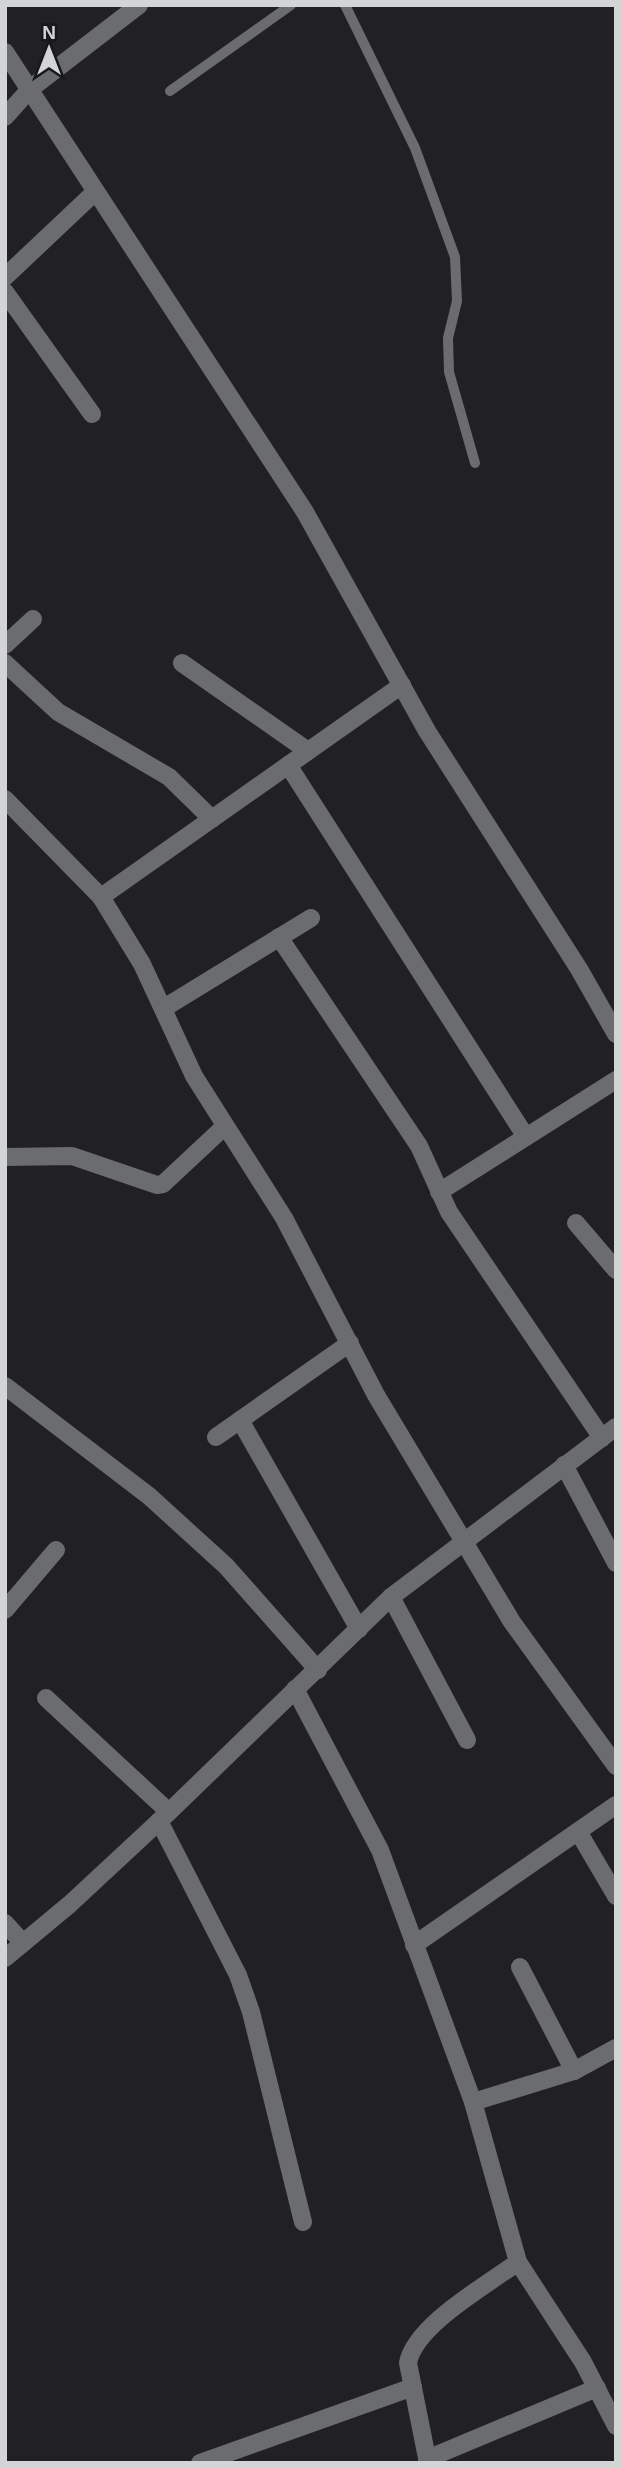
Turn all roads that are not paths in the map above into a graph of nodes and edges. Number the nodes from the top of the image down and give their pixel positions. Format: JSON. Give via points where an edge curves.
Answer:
{"nodes":[{"id":1,"x":291,"y":5,"type":"edge"},
{"id":2,"x":345,"y":5,"type":"edge"},
{"id":3,"x":132,"y":8,"type":"edge"},
{"id":4,"x":5,"y":52,"type":"edge"},
{"id":5,"x":30,"y":89,"type":"junction"},
{"id":6,"x":170,"y":91,"type":"dead end"},
{"id":7,"x":5,"y":117,"type":"edge"},
{"id":8,"x":95,"y":192,"type":"junction"},
{"id":9,"x":5,"y":277,"type":"edge"},
{"id":10,"x":5,"y":292,"type":"edge"},
{"id":11,"x":92,"y":414,"type":"dead end"},
{"id":12,"x":475,"y":463,"type":"dead end"},
{"id":13,"x":33,"y":619,"type":"dead end"},
{"id":14,"x":7,"y":641,"type":"edge"},
{"id":15,"x":5,"y":663,"type":"edge"},
{"id":16,"x":182,"y":663,"type":"dead end"},
{"id":17,"x":402,"y":685,"type":"junction"},
{"id":18,"x":308,"y":751,"type":"junction"},
{"id":19,"x":288,"y":765,"type":"junction"},
{"id":20,"x":5,"y":799,"type":"edge"},
{"id":21,"x":212,"y":819,"type":"junction"},
{"id":22,"x":101,"y":897,"type":"junction"},
{"id":23,"x":311,"y":918,"type":"dead end"},
{"id":24,"x":279,"y":937,"type":"junction"},
{"id":25,"x":164,"y":1008,"type":"junction"},
{"id":26,"x":616,"y":1034,"type":"edge"},
{"id":27,"x":616,"y":1080,"type":"edge"},
{"id":28,"x":224,"y":1127,"type":"junction"},
{"id":29,"x":526,"y":1137,"type":"junction"},
{"id":30,"x":5,"y":1157,"type":"edge"},
{"id":31,"x":439,"y":1192,"type":"junction"},
{"id":32,"x":576,"y":1223,"type":"dead end"},
{"id":33,"x":616,"y":1270,"type":"edge"},
{"id":34,"x":350,"y":1343,"type":"junction"},
{"id":35,"x":5,"y":1386,"type":"edge"},
{"id":36,"x":240,"y":1420,"type":"junction"},
{"id":37,"x":609,"y":1433,"type":"edge"},
{"id":38,"x":216,"y":1437,"type":"dead end"},
{"id":39,"x":564,"y":1465,"type":"junction"},
{"id":40,"x":464,"y":1541,"type":"junction"},
{"id":41,"x":56,"y":1550,"type":"dead end"},
{"id":42,"x":616,"y":1563,"type":"edge"},
{"id":43,"x":391,"y":1597,"type":"junction"},
{"id":44,"x":5,"y":1610,"type":"edge"},
{"id":45,"x":359,"y":1629,"type":"junction"},
{"id":46,"x":318,"y":1670,"type":"junction"},
{"id":47,"x":295,"y":1689,"type":"junction"},
{"id":48,"x":46,"y":1698,"type":"dead end"},
{"id":49,"x":467,"y":1740,"type":"dead end"},
{"id":50,"x":616,"y":1766,"type":"edge"},
{"id":51,"x":616,"y":1805,"type":"edge"},
{"id":52,"x":164,"y":1817,"type":"junction"},
{"id":53,"x":579,"y":1833,"type":"junction"},
{"id":54,"x":616,"y":1896,"type":"edge"},
{"id":55,"x":5,"y":1923,"type":"edge"},
{"id":56,"x":23,"y":1943,"type":"junction"},
{"id":57,"x":414,"y":1945,"type":"junction"},
{"id":58,"x":5,"y":1958,"type":"edge"},
{"id":59,"x":520,"y":1967,"type":"dead end"},
{"id":60,"x":616,"y":2048,"type":"edge"},
{"id":61,"x":574,"y":2071,"type":"junction"},
{"id":62,"x":473,"y":2102,"type":"junction"},
{"id":63,"x":303,"y":2221,"type":"dead end"},
{"id":64,"x":518,"y":2262,"type":"junction"},
{"id":65,"x":413,"y":2387,"type":"junction"},
{"id":66,"x":597,"y":2388,"type":"junction"},
{"id":67,"x":616,"y":2426,"type":"edge"},
{"id":68,"x":428,"y":2461,"type":"edge"},
{"id":69,"x":201,"y":2463,"type":"edge"}],
"edges":[{"from":1,"to":6,"type":"lane"},
{"from":2,"to":12,"type":"lane","via":[[415,148],[455,257],[458,291],[449,338],[449,372]]},
{"from":3,"to":5,"type":"street"},
{"from":4,"to":5,"type":"street"},
{"from":5,"to":7,"type":"street"},
{"from":5,"to":8,"type":"street"},
{"from":8,"to":9,"type":"street"},
{"from":8,"to":17,"type":"street","via":[[305,512]]},
{"from":10,"to":11,"type":"street"},
{"from":13,"to":14,"type":"street"},
{"from":15,"to":21,"type":"street","via":[[58,712],[169,777]]},
{"from":16,"to":18,"type":"street"},
{"from":17,"to":18,"type":"street"},
{"from":17,"to":26,"type":"street"},
{"from":18,"to":19,"type":"street"},
{"from":19,"to":21,"type":"street"},
{"from":19,"to":29,"type":"street"},
{"from":20,"to":22,"type":"street"},
{"from":21,"to":22,"type":"street"},
{"from":22,"to":25,"type":"street"},
{"from":23,"to":24,"type":"street"},
{"from":24,"to":25,"type":"street"},
{"from":24,"to":31,"type":"street","via":[[418,1146]]},
{"from":25,"to":28,"type":"street","via":[[194,1076]]},
{"from":27,"to":29,"type":"street"},
{"from":28,"to":30,"type":"street","via":[[157,1185],[72,1156]]},
{"from":28,"to":34,"type":"street","via":[[284,1218]]},
{"from":29,"to":31,"type":"street"},
{"from":31,"to":37,"type":"street"},
{"from":32,"to":33,"type":"street"},
{"from":34,"to":36,"type":"street"},
{"from":34,"to":40,"type":"street"},
{"from":35,"to":46,"type":"street","via":[[149,1496],[226,1566]]},
{"from":36,"to":38,"type":"street"},
{"from":36,"to":45,"type":"street"},
{"from":37,"to":39,"type":"street"},
{"from":39,"to":40,"type":"street"},
{"from":39,"to":42,"type":"street"},
{"from":40,"to":43,"type":"street"},
{"from":40,"to":50,"type":"street","via":[[512,1622]]},
{"from":41,"to":44,"type":"street"},
{"from":43,"to":45,"type":"street"},
{"from":43,"to":49,"type":"street"},
{"from":45,"to":46,"type":"street"},
{"from":46,"to":47,"type":"street"},
{"from":47,"to":52,"type":"street"},
{"from":47,"to":57,"type":"street","via":[[380,1850]]},
{"from":48,"to":52,"type":"street"},
{"from":51,"to":53,"type":"street"},
{"from":52,"to":56,"type":"street"},
{"from":52,"to":63,"type":"street","via":[[251,2012]]},
{"from":53,"to":54,"type":"street"},
{"from":53,"to":57,"type":"street"},
{"from":55,"to":56,"type":"street"},
{"from":56,"to":58,"type":"street"},
{"from":57,"to":62,"type":"street"},
{"from":59,"to":61,"type":"street"},
{"from":60,"to":61,"type":"street"},
{"from":61,"to":62,"type":"street"},
{"from":62,"to":64,"type":"street"},
{"from":64,"to":65,"type":"street","via":[[428,2329],[410,2352]]},
{"from":64,"to":66,"type":"street"},
{"from":65,"to":68,"type":"street"},
{"from":65,"to":69,"type":"street"},
{"from":66,"to":67,"type":"street"},
{"from":66,"to":68,"type":"street"}]}
